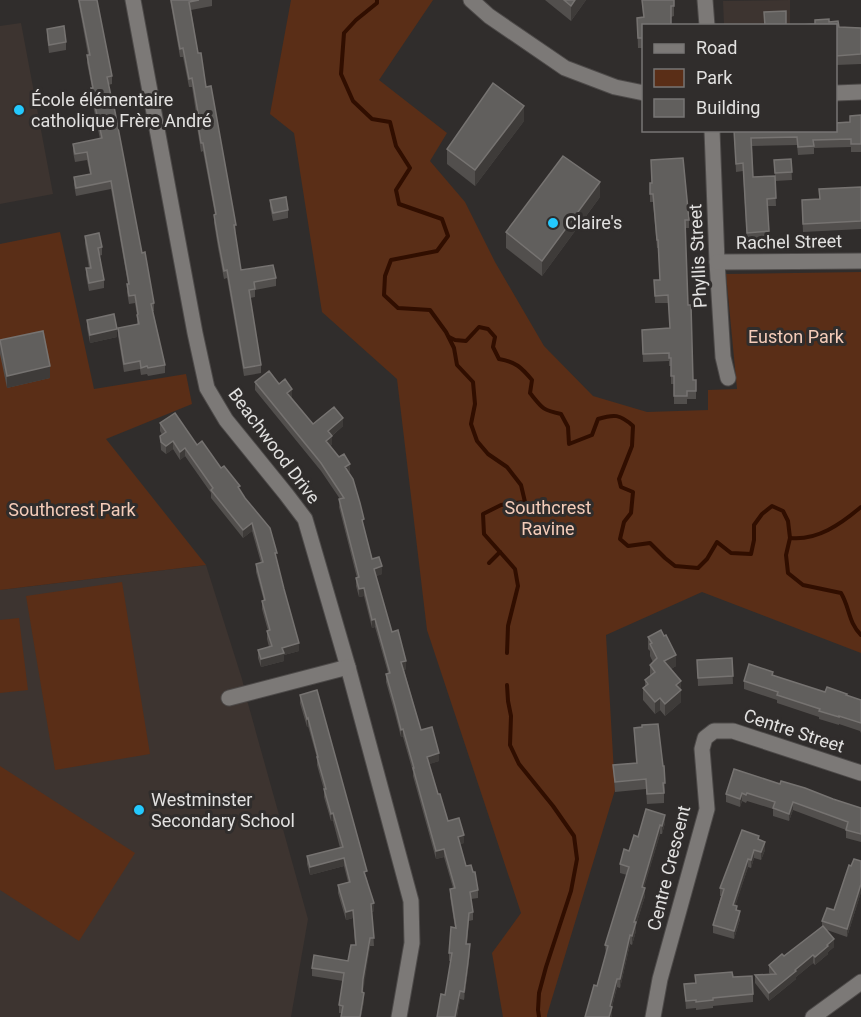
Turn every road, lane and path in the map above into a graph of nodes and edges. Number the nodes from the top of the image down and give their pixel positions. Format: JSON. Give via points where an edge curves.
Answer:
{"nodes":[{"id":1,"x":134,"y":0,"type":"edge"},
{"id":2,"x":471,"y":0,"type":"edge"},
{"id":3,"x":705,"y":0,"type":"edge"},
{"id":4,"x":706,"y":24,"type":"edge"},
{"id":5,"x":861,"y":92,"type":"edge"},
{"id":6,"x":642,"y":93,"type":"edge"},
{"id":7,"x":837,"y":93,"type":"edge"},
{"id":8,"x":712,"y":132,"type":"edge"},
{"id":9,"x":861,"y":261,"type":"edge"},
{"id":10,"x":717,"y":262,"type":"junction"},
{"id":11,"x":728,"y":378,"type":"dead end"},
{"id":12,"x":348,"y":667,"type":"junction"},
{"id":13,"x":229,"y":698,"type":"dead end"},
{"id":14,"x":714,"y":731,"type":"joint"},
{"id":15,"x":861,"y":773,"type":"edge"},
{"id":16,"x":861,"y":981,"type":"edge"},
{"id":17,"x":399,"y":1017,"type":"edge"},
{"id":18,"x":653,"y":1017,"type":"edge"},
{"id":19,"x":813,"y":1017,"type":"edge"}],
"edges":[{"from":1,"to":12,"type":"street","name":"Beachwood Drive","via":[[207,388],[226,420],[305,519]]},
{"from":2,"to":6,"type":"street","via":[[565,68]]},
{"from":3,"to":4,"type":"street"},
{"from":5,"to":7,"type":"street"},
{"from":8,"to":10,"type":"street","name":"Phyllis Street"},
{"from":9,"to":10,"type":"street","name":"Rachel Street"},
{"from":10,"to":11,"type":"street","name":"Phyllis Street"},
{"from":12,"to":13,"type":"street"},
{"from":12,"to":17,"type":"street","name":"Beachwood Drive","via":[[411,901],[412,943]]},
{"from":14,"to":15,"type":"street","name":"Centre Street","via":[[733,731]]},
{"from":14,"to":18,"type":"street","name":"Centre Crescent","via":[[705,738],[702,749],[707,809]]},
{"from":16,"to":19,"type":"street"}]}
